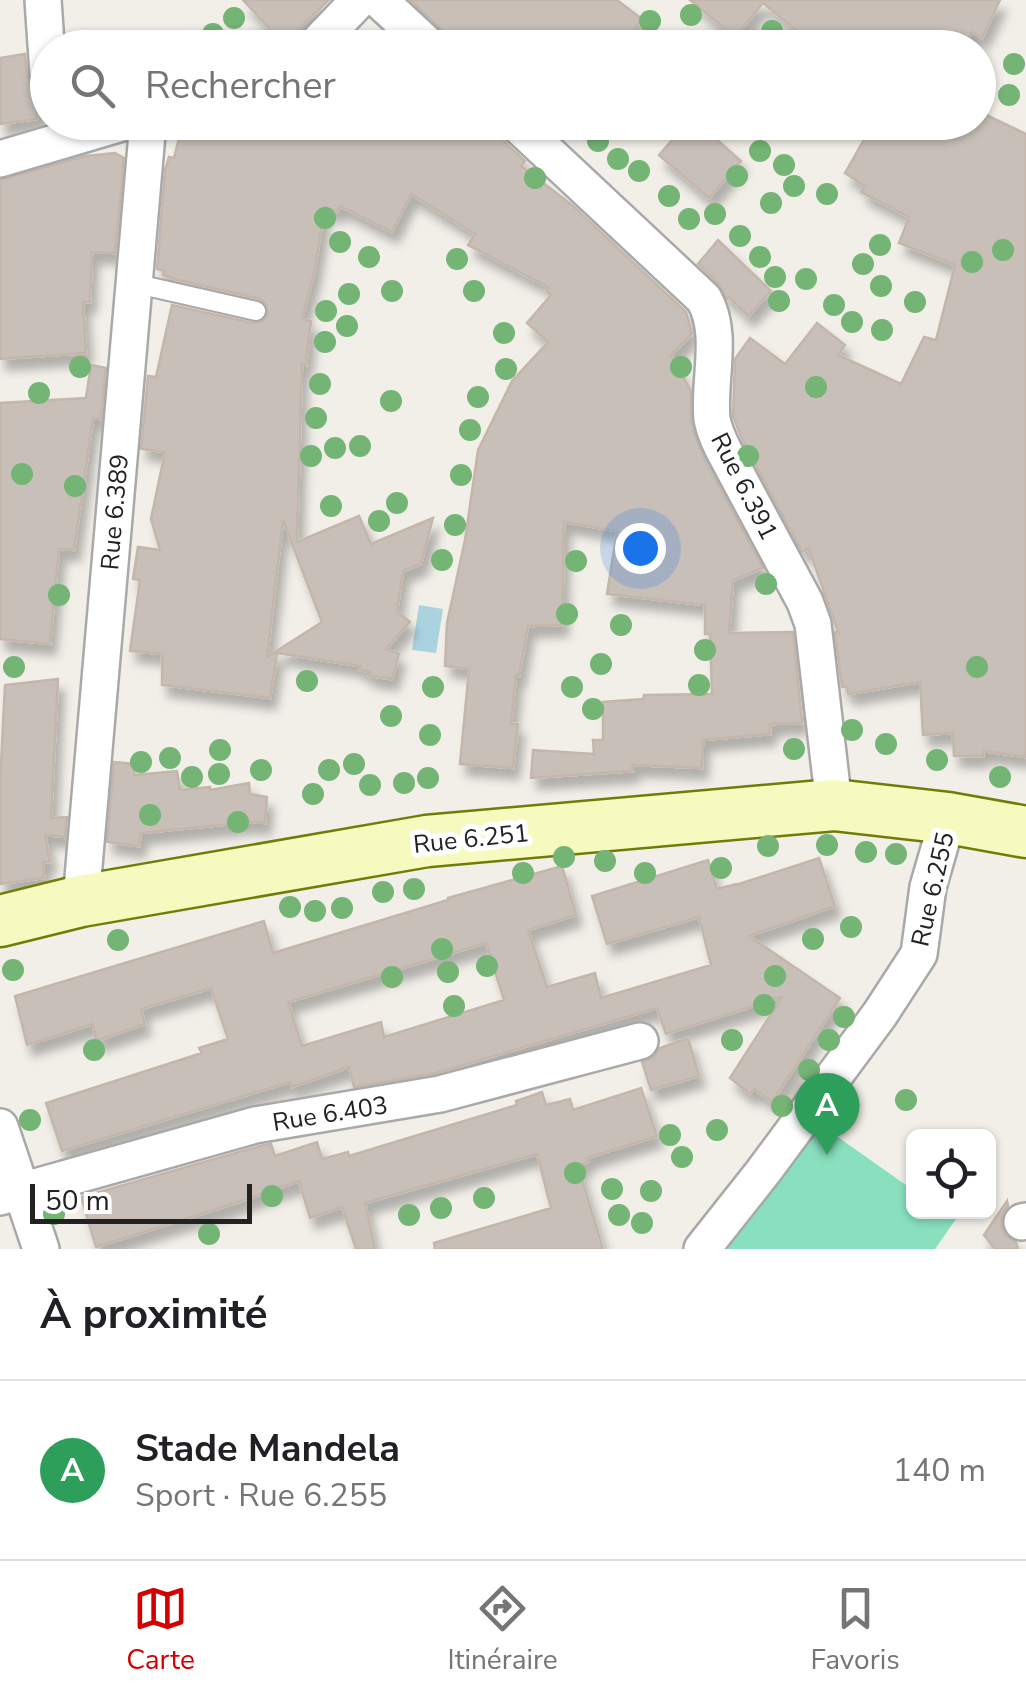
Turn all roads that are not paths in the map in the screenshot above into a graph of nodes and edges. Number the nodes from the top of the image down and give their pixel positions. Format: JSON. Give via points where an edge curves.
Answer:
{"nodes":[{"id":1,"x":43,"y":0,"type":"edge"},
{"id":2,"x":359,"y":0,"type":"edge"},
{"id":3,"x":379,"y":0,"type":"edge"},
{"id":4,"x":45,"y":30,"type":"edge"},
{"id":5,"x":330,"y":30,"type":"edge"},
{"id":6,"x":412,"y":30,"type":"edge"},
{"id":7,"x":37,"y":140,"type":"edge"},
{"id":8,"x":146,"y":140,"type":"edge"},
{"id":9,"x":533,"y":140,"type":"edge"},
{"id":10,"x":0,"y":159,"type":"edge"},
{"id":11,"x":133,"y":282,"type":"junction"},
{"id":12,"x":256,"y":311,"type":"dead end"},
{"id":13,"x":834,"y":805,"type":"junction"},
{"id":14,"x":948,"y":818,"type":"junction"},
{"id":15,"x":1026,"y":832,"type":"edge"},
{"id":16,"x":81,"y":901,"type":"junction"},
{"id":17,"x":0,"y":921,"type":"edge"},
{"id":18,"x":640,"y":1041,"type":"dead end"},
{"id":19,"x":0,"y":1126,"type":"edge"},
{"id":20,"x":11,"y":1194,"type":"edge"},
{"id":21,"x":40,"y":1249,"type":"edge"},
{"id":22,"x":702,"y":1249,"type":"edge"}],
"edges":[{"from":1,"to":4,"type":"street"},
{"from":2,"to":5,"type":"street"},
{"from":3,"to":6,"type":"street"},
{"from":7,"to":10,"type":"street"},
{"from":8,"to":11,"type":"street","name":"Rue 6.389"},
{"from":9,"to":13,"type":"street","name":"Rue 6.391","via":[[711,311],[714,429],[813,624]]},
{"from":11,"to":12,"type":"lane"},
{"from":11,"to":16,"type":"street","name":"Rue 6.389"},
{"from":13,"to":14,"type":"main road","name":"Rue 6.251"},
{"from":13,"to":16,"type":"main road","name":"Rue 6.251","via":[[427,841]]},
{"from":14,"to":15,"type":"main road","name":"Rue 6.251"},
{"from":14,"to":22,"type":"street","name":"Rue 6.255","via":[[928,886],[919,954]]},
{"from":16,"to":17,"type":"main road","name":"Rue 6.251"},
{"from":18,"to":20,"type":"street","name":"Rue 6.403","via":[[440,1094],[255,1125]]},
{"from":19,"to":20,"type":"street"},
{"from":20,"to":21,"type":"street"}]}
